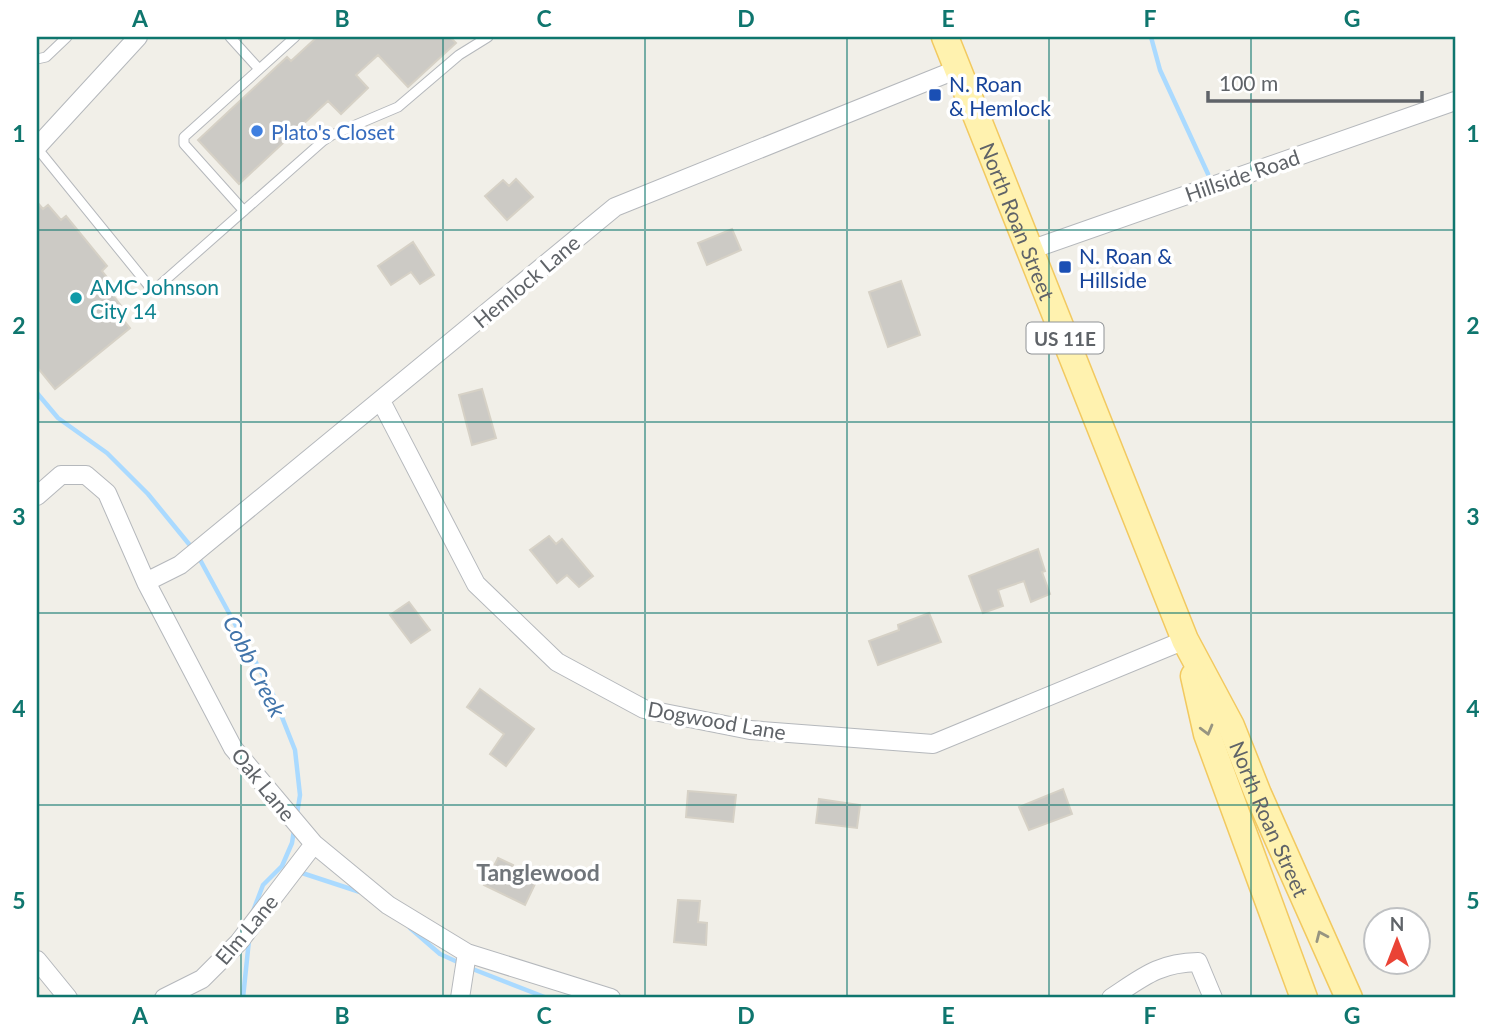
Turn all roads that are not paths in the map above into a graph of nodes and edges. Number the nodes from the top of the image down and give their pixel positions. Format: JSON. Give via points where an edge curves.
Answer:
{"nodes":[{"id":1,"x":68,"y":37,"type":"edge"},
{"id":2,"x":138,"y":37,"type":"edge"},
{"id":3,"x":229,"y":37,"type":"edge"},
{"id":4,"x":295,"y":37,"type":"edge"},
{"id":5,"x":488,"y":37,"type":"edge"},
{"id":6,"x":945,"y":37,"type":"edge"},
{"id":7,"x":37,"y":59,"type":"edge"},
{"id":8,"x":260,"y":69,"type":"junction"},
{"id":9,"x":958,"y":69,"type":"junction"},
{"id":10,"x":1455,"y":101,"type":"edge"},
{"id":11,"x":37,"y":148,"type":"edge"},
{"id":12,"x":244,"y":211,"type":"junction"},
{"id":13,"x":1030,"y":250,"type":"junction"},
{"id":14,"x":381,"y":401,"type":"junction"},
{"id":15,"x":37,"y":496,"type":"edge"},
{"id":16,"x":146,"y":582,"type":"junction"},
{"id":17,"x":1185,"y":640,"type":"junction"},
{"id":18,"x":314,"y":844,"type":"junction"},
{"id":19,"x":1280,"y":933,"type":"junction"},
{"id":20,"x":467,"y":953,"type":"junction"},
{"id":21,"x":37,"y":960,"type":"edge"},
{"id":22,"x":68,"y":998,"type":"edge"},
{"id":23,"x":164,"y":998,"type":"edge"},
{"id":24,"x":460,"y":998,"type":"edge"},
{"id":25,"x":611,"y":998,"type":"edge"},
{"id":26,"x":1111,"y":998,"type":"edge"},
{"id":27,"x":1213,"y":998,"type":"edge"},
{"id":28,"x":1304,"y":998,"type":"edge"},
{"id":29,"x":1322,"y":998,"type":"edge"},
{"id":30,"x":1349,"y":998,"type":"edge"}],
"edges":[{"from":1,"to":7,"type":"lane","via":[[46,57]]},
{"from":2,"to":11,"type":"street"},
{"from":3,"to":8,"type":"lane"},
{"from":4,"to":8,"type":"lane"},
{"from":5,"to":12,"type":"lane","via":[[459,55],[398,107],[332,135]]},
{"from":6,"to":9,"type":"main road","name":"North Roan Street","number":"US 11E"},
{"from":8,"to":12,"type":"lane","via":[[183,140]]},
{"from":9,"to":13,"type":"main road","name":"North Roan Street","number":"US 11E"},
{"from":9,"to":14,"type":"street","name":"Hemlock Lane","via":[[615,207]]},
{"from":10,"to":13,"type":"street","name":"Hillside Road"},
{"from":11,"to":12,"type":"lane","via":[[153,291]]},
{"from":13,"to":17,"type":"main road","name":"North Roan Street","number":"US 11E"},
{"from":14,"to":16,"type":"street","name":"Hemlock Lane","via":[[180,565]]},
{"from":14,"to":17,"type":"street","name":"Dogwood Lane","via":[[476,584],[557,663],[644,709],[750,730],[933,744]]},
{"from":15,"to":16,"type":"street","name":"Oak Lane","via":[[61,475],[86,475],[107,493]]},
{"from":16,"to":18,"type":"street","name":"Oak Lane","via":[[233,748]]},
{"from":17,"to":19,"type":"main road","name":"North Roan Street","number":"US 11E","one_way":true,"via":[[1207,734]]},
{"from":30,"to":17,"type":"main road","name":"North Roan Street","number":"US 11E","one_way":true,"via":[[1231,726]]},
{"from":18,"to":20,"type":"street","name":"Oak Lane","via":[[388,905]]},
{"from":18,"to":23,"type":"street","name":"Elm Lane","via":[[239,942],[202,979]]},
{"from":19,"to":28,"type":"main road","name":"North Roan Street","number":"US 11E"},
{"from":19,"to":29,"type":"main road"},
{"from":20,"to":24,"type":"street"},
{"from":20,"to":25,"type":"street","name":"Oak Lane"},
{"from":21,"to":22,"type":"street"},
{"from":26,"to":27,"type":"street","via":[[1154,970],[1175,962],[1198,961]]}]}
